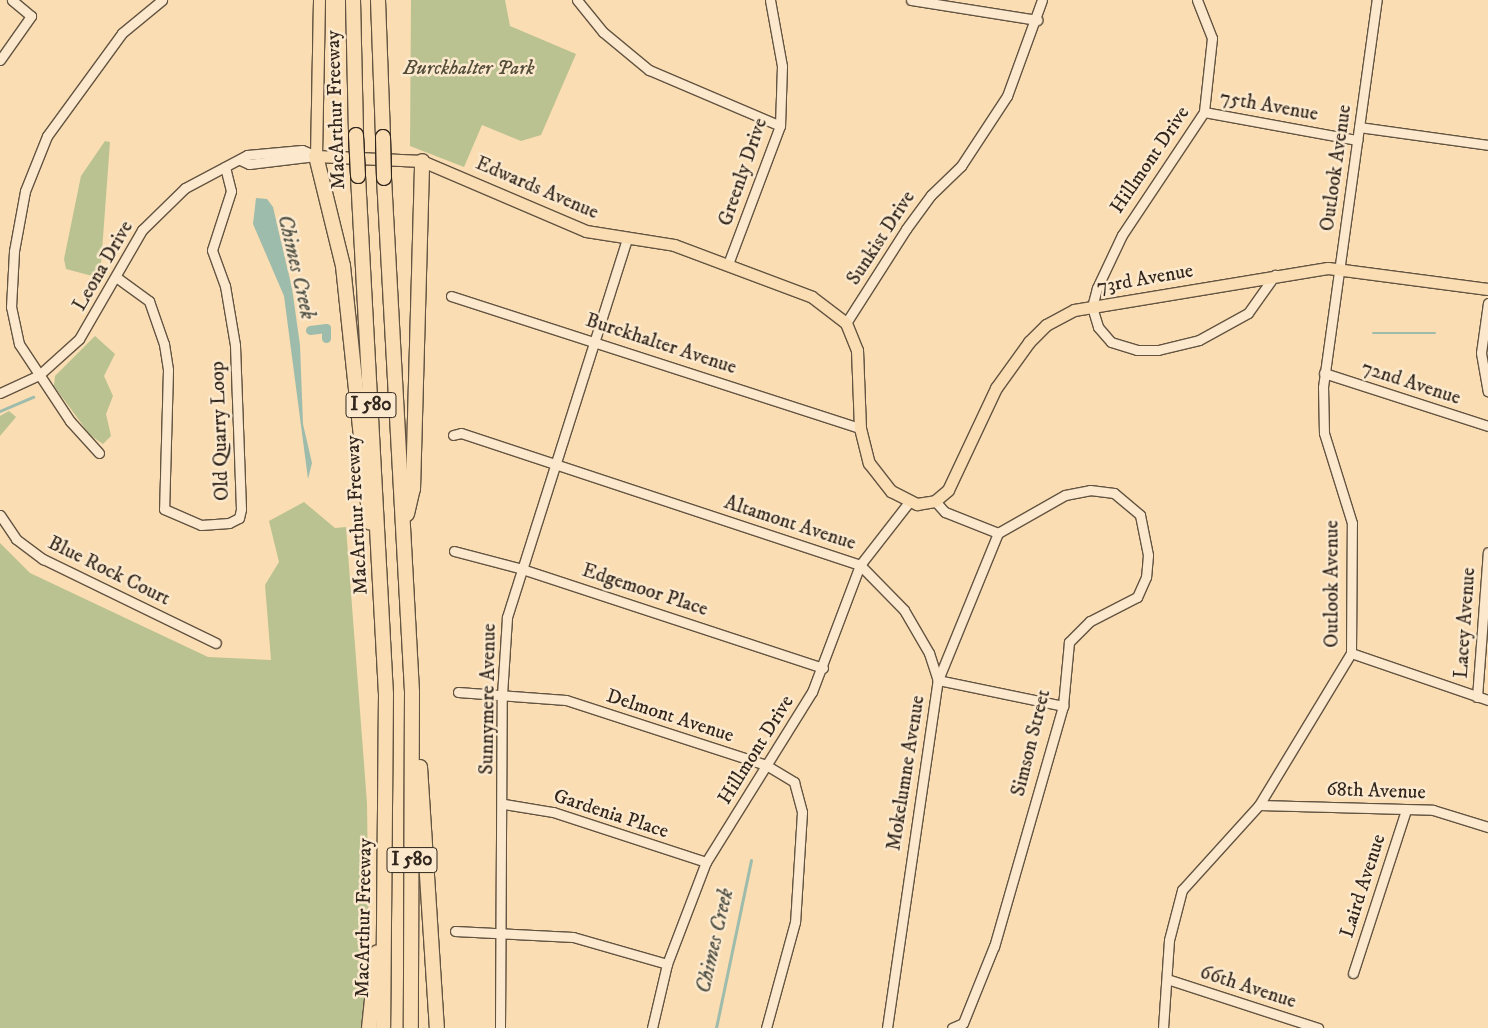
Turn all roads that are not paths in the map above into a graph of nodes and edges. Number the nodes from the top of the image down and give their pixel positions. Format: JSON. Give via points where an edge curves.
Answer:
{"nodes":[{"id":1,"x":12,"y":0,"type":"edge"},
{"id":2,"x":162,"y":0,"type":"edge"},
{"id":3,"x":319,"y":0,"type":"edge"},
{"id":4,"x":353,"y":0,"type":"edge"},
{"id":5,"x":378,"y":0,"type":"edge"},
{"id":6,"x":577,"y":0,"type":"edge"},
{"id":7,"x":770,"y":0,"type":"edge"},
{"id":8,"x":911,"y":0,"type":"edge"},
{"id":9,"x":1042,"y":0,"type":"edge"},
{"id":10,"x":1197,"y":0,"type":"edge"},
{"id":11,"x":1377,"y":0,"type":"edge"},
{"id":12,"x":933,"y":2,"type":"edge"},
{"id":13,"x":1037,"y":20,"type":"junction"},
{"id":14,"x":0,"y":60,"type":"edge"},
{"id":15,"x":1204,"y":112,"type":"junction"},
{"id":16,"x":780,"y":126,"type":"junction"},
{"id":17,"x":1359,"y":127,"type":"junction"},
{"id":18,"x":1357,"y":140,"type":"junction"},
{"id":19,"x":1488,"y":145,"type":"edge"},
{"id":20,"x":316,"y":156,"type":"junction"},
{"id":21,"x":422,"y":161,"type":"junction"},
{"id":22,"x":225,"y":167,"type":"junction"},
{"id":23,"x":627,"y":239,"type":"junction"},
{"id":24,"x":728,"y":264,"type":"junction"},
{"id":25,"x":1339,"y":268,"type":"junction"},
{"id":26,"x":1275,"y":275,"type":"junction"},
{"id":27,"x":116,"y":277,"type":"junction"},
{"id":28,"x":1488,"y":289,"type":"edge"},
{"id":29,"x":451,"y":296,"type":"dead end"},
{"id":30,"x":1488,"y":303,"type":"edge"},
{"id":31,"x":1092,"y":307,"type":"junction"},
{"id":32,"x":846,"y":323,"type":"junction"},
{"id":33,"x":594,"y":341,"type":"junction"},
{"id":34,"x":1324,"y":373,"type":"junction"},
{"id":35,"x":39,"y":375,"type":"junction"},
{"id":36,"x":1488,"y":391,"type":"edge"},
{"id":37,"x":0,"y":393,"type":"edge"},
{"id":38,"x":1488,"y":426,"type":"edge"},
{"id":39,"x":860,"y":428,"type":"junction"},
{"id":40,"x":453,"y":436,"type":"dead end"},
{"id":41,"x":99,"y":453,"type":"dead end"},
{"id":42,"x":554,"y":464,"type":"junction"},
{"id":43,"x":935,"y":501,"type":"junction"},
{"id":44,"x":909,"y":502,"type":"junction"},
{"id":45,"x":0,"y":515,"type":"edge"},
{"id":46,"x":403,"y":526,"type":"junction"},
{"id":47,"x":998,"y":533,"type":"junction"},
{"id":48,"x":454,"y":552,"type":"dead end"},
{"id":49,"x":1488,"y":552,"type":"edge"},
{"id":50,"x":860,"y":565,"type":"junction"},
{"id":51,"x":519,"y":568,"type":"junction"},
{"id":52,"x":384,"y":634,"type":"junction"},
{"id":53,"x":216,"y":643,"type":"dead end"},
{"id":54,"x":1351,"y":654,"type":"junction"},
{"id":55,"x":824,"y":668,"type":"junction"},
{"id":56,"x":938,"y":680,"type":"junction"},
{"id":57,"x":412,"y":692,"type":"junction"},
{"id":58,"x":458,"y":692,"type":"dead end"},
{"id":59,"x":502,"y":695,"type":"junction"},
{"id":60,"x":1477,"y":697,"type":"junction"},
{"id":61,"x":1488,"y":700,"type":"edge"},
{"id":62,"x":1063,"y":706,"type":"junction"},
{"id":63,"x":766,"y":765,"type":"junction"},
{"id":64,"x":504,"y":804,"type":"junction"},
{"id":65,"x":1259,"y":805,"type":"junction"},
{"id":66,"x":1406,"y":810,"type":"junction"},
{"id":67,"x":1488,"y":827,"type":"edge"},
{"id":68,"x":706,"y":862,"type":"junction"},
{"id":69,"x":382,"y":930,"type":"junction"},
{"id":70,"x":455,"y":931,"type":"dead end"},
{"id":71,"x":502,"y":933,"type":"junction"},
{"id":72,"x":667,"y":964,"type":"junction"},
{"id":73,"x":1353,"y":973,"type":"dead end"},
{"id":74,"x":1168,"y":979,"type":"junction"},
{"id":75,"x":966,"y":1025,"type":"edge"},
{"id":76,"x":370,"y":1028,"type":"edge"},
{"id":77,"x":383,"y":1028,"type":"edge"},
{"id":78,"x":411,"y":1028,"type":"edge"},
{"id":79,"x":437,"y":1028,"type":"edge"},
{"id":80,"x":500,"y":1028,"type":"edge"},
{"id":81,"x":652,"y":1028,"type":"edge"},
{"id":82,"x":766,"y":1028,"type":"edge"},
{"id":83,"x":887,"y":1028,"type":"edge"},
{"id":84,"x":952,"y":1028,"type":"edge"},
{"id":85,"x":1164,"y":1028,"type":"edge"},
{"id":86,"x":1318,"y":1028,"type":"edge"}],
"edges":[{"from":1,"to":14,"type":"street","via":[[32,16]]},
{"from":2,"to":35,"type":"street","via":[[142,21],[122,33],[70,102],[47,136],[28,184],[14,251],[11,307],[19,344]]},
{"from":3,"to":20,"type":"main road"},
{"from":4,"to":52,"type":"highway","name":"MacArthur Freeway","number":"I 580","bridge":true,"via":[[358,176]]},
{"from":5,"to":46,"type":"highway","number":"I 580","bridge":true},
{"from":6,"to":16,"type":"street","via":[[603,32],[649,70]]},
{"from":7,"to":16,"type":"street","name":"Greenly Drive","via":[[782,66]]},
{"from":8,"to":12,"type":"street"},
{"from":9,"to":13,"type":"street","name":"Sunkist Drive"},
{"from":10,"to":15,"type":"street","name":"Hillmont Drive","via":[[1212,38]]},
{"from":11,"to":17,"type":"street","name":"Outlook Avenue"},
{"from":12,"to":13,"type":"street"},
{"from":13,"to":32,"type":"street","name":"Sunkist Drive","via":[[1007,96],[961,166],[931,195],[906,229]]},
{"from":15,"to":18,"type":"street","name":"75th Avenue"},
{"from":15,"to":31,"type":"street","name":"Hillmont Drive","via":[[1122,235],[1097,288]]},
{"from":16,"to":24,"type":"street","name":"Greenly Drive"},
{"from":17,"to":18,"type":"street","name":"Outlook Avenue"},
{"from":17,"to":19,"type":"street"},
{"from":18,"to":25,"type":"street","name":"Outlook Avenue"},
{"from":20,"to":21,"type":"main road","name":"Edwards Avenue"},
{"from":20,"to":22,"type":"street","name":"Leona Drive","via":[[249,164],[240,160]]},
{"from":20,"to":52,"type":"highway","via":[[346,289],[361,458]]},
{"from":21,"to":23,"type":"main road","name":"Edwards Avenue","via":[[586,231]]},
{"from":21,"to":46,"type":"highway","via":[[413,489]]},
{"from":22,"to":27,"type":"street","name":"Leona Drive","via":[[186,188],[155,215]]},
{"from":22,"to":27,"type":"street","name":"Old Quarry Loop","via":[[231,192],[212,250],[225,286],[235,345],[241,509],[239,518],[229,523],[201,525],[164,509],[168,439],[164,344],[149,301]]},
{"from":23,"to":24,"type":"main road","name":"Edwards Avenue","via":[[667,243]]},
{"from":23,"to":33,"type":"street","name":"Sunnymere Avenue"},
{"from":24,"to":32,"type":"main road","name":"Edwards Avenue","via":[[812,297]]},
{"from":25,"to":26,"type":"main road","name":"73rd Avenue"},
{"from":25,"to":28,"type":"main road","name":"73rd Avenue"},
{"from":25,"to":34,"type":"street","name":"Outlook Avenue"},
{"from":26,"to":31,"type":"main road","name":"73rd Avenue"},
{"from":26,"to":31,"type":"street","via":[[1239,321],[1199,340],[1158,350],[1111,342],[1098,327]]},
{"from":27,"to":35,"type":"street","name":"Leona Drive","via":[[84,332]]},
{"from":29,"to":33,"type":"street","name":"Burckhalter Avenue"},
{"from":30,"to":36,"type":"street","via":[[1481,353]]},
{"from":31,"to":43,"type":"main road","name":"73rd Avenue","via":[[1059,316],[1029,342],[996,388],[948,490]]},
{"from":32,"to":39,"type":"main road","via":[[861,367]]},
{"from":33,"to":39,"type":"street","name":"Burckhalter Avenue"},
{"from":33,"to":42,"type":"street","name":"Sunnymere Avenue"},
{"from":34,"to":38,"type":"street","name":"72nd Avenue"},
{"from":34,"to":54,"type":"street","name":"Outlook Avenue","via":[[1324,433],[1352,523]]},
{"from":35,"to":37,"type":"street","name":"Leona Drive"},
{"from":35,"to":41,"type":"street"},
{"from":39,"to":44,"type":"main road","via":[[863,445],[878,477]]},
{"from":40,"to":42,"type":"street","name":"Altamont Avenue","via":[[461,433]]},
{"from":42,"to":50,"type":"street","name":"Altamont Avenue"},
{"from":42,"to":51,"type":"street","name":"Sunnymere Avenue"},
{"from":43,"to":44,"type":"main road"},
{"from":43,"to":47,"type":"street","via":[[945,512]]},
{"from":44,"to":50,"type":"street","name":"Hillmont Drive"},
{"from":45,"to":53,"type":"street","name":"Blue Rock Court","via":[[16,539],[43,559]]},
{"from":46,"to":57,"type":"highway","number":"I 580"},
{"from":47,"to":56,"type":"street","name":"Mokelumne Avenue"},
{"from":47,"to":62,"type":"street","name":"Simson Street","via":[[1065,495],[1090,490],[1124,499],[1143,523],[1148,555],[1142,590],[1128,604],[1090,621],[1073,635],[1066,653]]},
{"from":48,"to":51,"type":"street","name":"Edgemoor Place"},
{"from":49,"to":60,"type":"street","name":"Lacey Avenue"},
{"from":50,"to":55,"type":"street","name":"Hillmont Drive","via":[[843,602]]},
{"from":50,"to":56,"type":"street","name":"Altamont Avenue","via":[[904,610],[929,653]]},
{"from":51,"to":55,"type":"street","name":"Edgemoor Place"},
{"from":51,"to":59,"type":"street","name":"Sunnymere Avenue","via":[[507,616]]},
{"from":52,"to":69,"type":"highway","name":"MacArthur Freeway","number":"I 580"},
{"from":54,"to":60,"type":"street"},
{"from":54,"to":65,"type":"street","name":"Outlook Avenue"},
{"from":55,"to":63,"type":"street","name":"Hillmont Drive","via":[[805,706]]},
{"from":56,"to":62,"type":"street"},
{"from":56,"to":83,"type":"street","name":"Mokelumne Avenue"},
{"from":57,"to":78,"type":"highway","number":"I 580"},
{"from":57,"to":79,"type":"highway"},
{"from":58,"to":59,"type":"street","name":"Delmont Avenue"},
{"from":59,"to":63,"type":"street","name":"Delmont Avenue","via":[[566,700]]},
{"from":59,"to":64,"type":"street","name":"Sunnymere Avenue"},
{"from":60,"to":61,"type":"street"},
{"from":62,"to":75,"type":"street","name":"Simson Street","via":[[994,946]]},
{"from":63,"to":68,"type":"street","name":"Hillmont Drive"},
{"from":63,"to":82,"type":"street","name":"Delmont Avenue","via":[[800,788],[802,812],[795,922]]},
{"from":64,"to":68,"type":"street","name":"Gardenia Place","via":[[553,812]]},
{"from":64,"to":71,"type":"street","name":"Sunnymere Avenue"},
{"from":65,"to":66,"type":"street","name":"68th Avenue"},
{"from":65,"to":74,"type":"street","name":"Outlook Avenue","via":[[1182,890],[1174,911]]},
{"from":66,"to":67,"type":"street","name":"68th Avenue","via":[[1433,810]]},
{"from":66,"to":73,"type":"street","name":"Laird Avenue"},
{"from":68,"to":72,"type":"street","name":"Hillmont Drive"},
{"from":69,"to":76,"type":"highway","via":[[373,966]]},
{"from":69,"to":77,"type":"highway","name":"MacArthur Freeway","number":"I 580"},
{"from":70,"to":71,"type":"street"},
{"from":71,"to":72,"type":"street","via":[[573,937]]},
{"from":71,"to":80,"type":"street","name":"Sunnymere Avenue"},
{"from":72,"to":81,"type":"street","name":"Hillmont Drive"},
{"from":74,"to":85,"type":"street","name":"Outlook Avenue"},
{"from":74,"to":86,"type":"street","name":"66th Avenue"},
{"from":75,"to":84,"type":"street","name":"Simson Street"}]}
